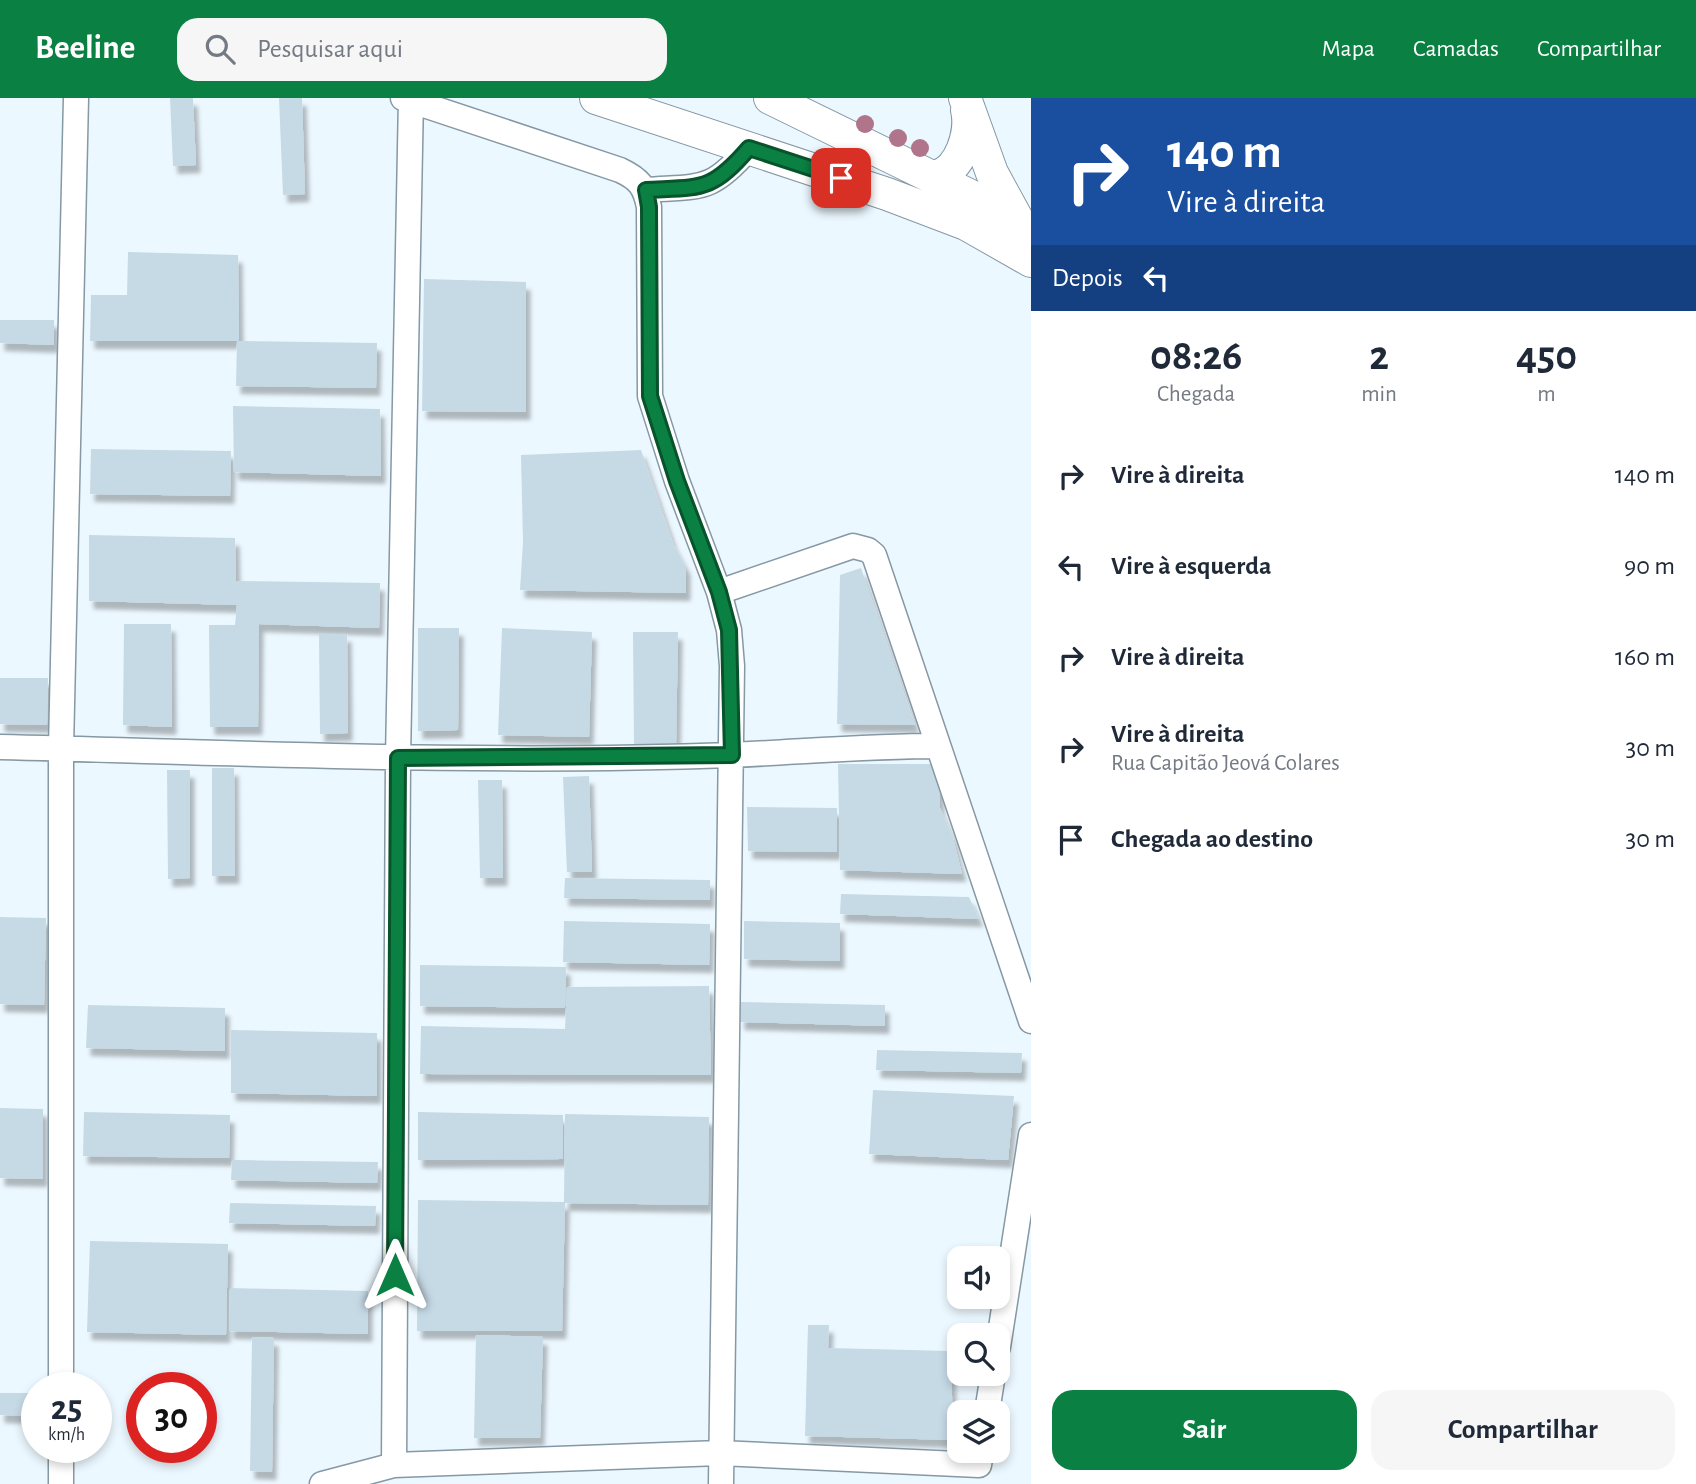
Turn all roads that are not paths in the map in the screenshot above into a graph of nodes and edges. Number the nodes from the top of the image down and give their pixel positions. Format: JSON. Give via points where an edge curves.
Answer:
{"nodes":[{"id":1,"x":76,"y":98,"type":"edge"},
{"id":2,"x":596,"y":98,"type":"edge"},
{"id":3,"x":770,"y":98,"type":"edge"},
{"id":4,"x":965,"y":98,"type":"edge"},
{"id":5,"x":408,"y":99,"type":"edge"},
{"id":6,"x":749,"y":148,"type":"junction"},
{"id":7,"x":935,"y":177,"type":"junction"},
{"id":8,"x":646,"y":190,"type":"junction"},
{"id":9,"x":1031,"y":240,"type":"edge"},
{"id":10,"x":1031,"y":252,"type":"edge"},
{"id":11,"x":1031,"y":261,"type":"edge"},
{"id":12,"x":719,"y":592,"type":"junction"},
{"id":13,"x":938,"y":746,"type":"junction"},
{"id":14,"x":0,"y":747,"type":"edge"},
{"id":15,"x":61,"y":748,"type":"junction"},
{"id":16,"x":732,"y":755,"type":"junction"},
{"id":17,"x":398,"y":758,"type":"junction"},
{"id":18,"x":1031,"y":1021,"type":"edge"},
{"id":19,"x":1031,"y":1135,"type":"edge"},
{"id":20,"x":1002,"y":1323,"type":"edge"},
{"id":21,"x":61,"y":1372,"type":"edge"},
{"id":22,"x":720,"y":1453,"type":"junction"},
{"id":23,"x":61,"y":1463,"type":"edge"},
{"id":24,"x":394,"y":1465,"type":"junction"},
{"id":25,"x":979,"y":1467,"type":"edge"},
{"id":26,"x":61,"y":1484,"type":"edge"},
{"id":27,"x":322,"y":1484,"type":"edge"},
{"id":28,"x":722,"y":1484,"type":"edge"}],
"edges":[{"from":1,"to":15,"type":"street"},
{"from":2,"to":6,"type":"street"},
{"from":3,"to":7,"type":"street"},
{"from":4,"to":7,"type":"street","via":[[970,122],[964,147],[944,174]]},
{"from":4,"to":9,"type":"street","via":[[992,173]]},
{"from":5,"to":8,"type":"street","via":[[620,170],[638,178]]},
{"from":5,"to":17,"type":"street"},
{"from":6,"to":8,"type":"street","via":[[725,176],[702,186]]},
{"from":6,"to":11,"type":"street","via":[[966,224]]},
{"from":7,"to":10,"type":"street","via":[[981,201]]},
{"from":8,"to":12,"type":"street","via":[[650,396]]},
{"from":12,"to":13,"type":"street","via":[[853,547],[868,550],[874,555]]},
{"from":12,"to":16,"type":"street","via":[[731,654]]},
{"from":13,"to":16,"type":"street"},
{"from":13,"to":18,"type":"street"},
{"from":14,"to":15,"type":"street"},
{"from":15,"to":17,"type":"street"},
{"from":15,"to":21,"type":"street"},
{"from":16,"to":17,"type":"street"},
{"from":16,"to":22,"type":"street"},
{"from":17,"to":24,"type":"street"},
{"from":19,"to":20,"type":"street"},
{"from":22,"to":24,"type":"street"},
{"from":22,"to":25,"type":"street"},
{"from":22,"to":28,"type":"street"},
{"from":23,"to":26,"type":"street"},
{"from":24,"to":27,"type":"street"}]}
